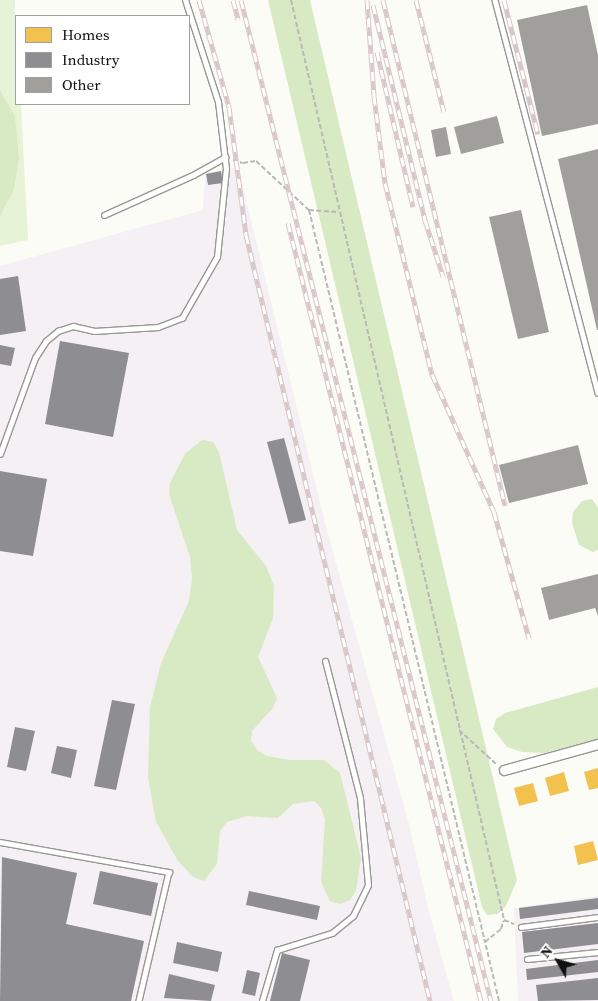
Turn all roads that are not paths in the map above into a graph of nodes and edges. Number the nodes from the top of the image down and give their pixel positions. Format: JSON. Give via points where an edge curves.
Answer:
{"nodes":[{"id":1,"x":185,"y":0,"type":"edge"},
{"id":2,"x":495,"y":0,"type":"edge"},
{"id":3,"x":190,"y":15,"type":"edge"},
{"id":4,"x":190,"y":15,"type":"edge"},
{"id":5,"x":224,"y":157,"type":"junction"},
{"id":6,"x":104,"y":214,"type":"dead end"},
{"id":7,"x":598,"y":393,"type":"edge"},
{"id":8,"x":0,"y":454,"type":"edge"},
{"id":9,"x":325,"y":661,"type":"dead end"},
{"id":10,"x":598,"y":744,"type":"edge"},
{"id":11,"x":504,"y":770,"type":"road end"},
{"id":12,"x":0,"y":842,"type":"edge"},
{"id":13,"x":598,"y":917,"type":"edge"},
{"id":14,"x":521,"y":927,"type":"road end"},
{"id":15,"x":598,"y":952,"type":"edge"},
{"id":16,"x":527,"y":959,"type":"dead end"},
{"id":17,"x":139,"y":1001,"type":"edge"},
{"id":18,"x":262,"y":1001,"type":"edge"}],
"edges":[{"from":1,"to":4,"type":"lane"},
{"from":2,"to":7,"type":"lane"},
{"from":3,"to":5,"type":"lane","via":[[218,102]]},
{"from":5,"to":6,"type":"lane","via":[[193,175]]},
{"from":5,"to":8,"type":"lane","via":[[218,257],[182,318],[158,327],[94,331],[73,326],[58,330],[36,358]]},
{"from":9,"to":18,"type":"lane","via":[[360,798],[368,885],[353,916],[332,933],[277,950]]},
{"from":10,"to":11,"type":"street"},
{"from":12,"to":17,"type":"lane","via":[[169,872]]},
{"from":13,"to":14,"type":"lane"},
{"from":15,"to":16,"type":"lane"}]}
